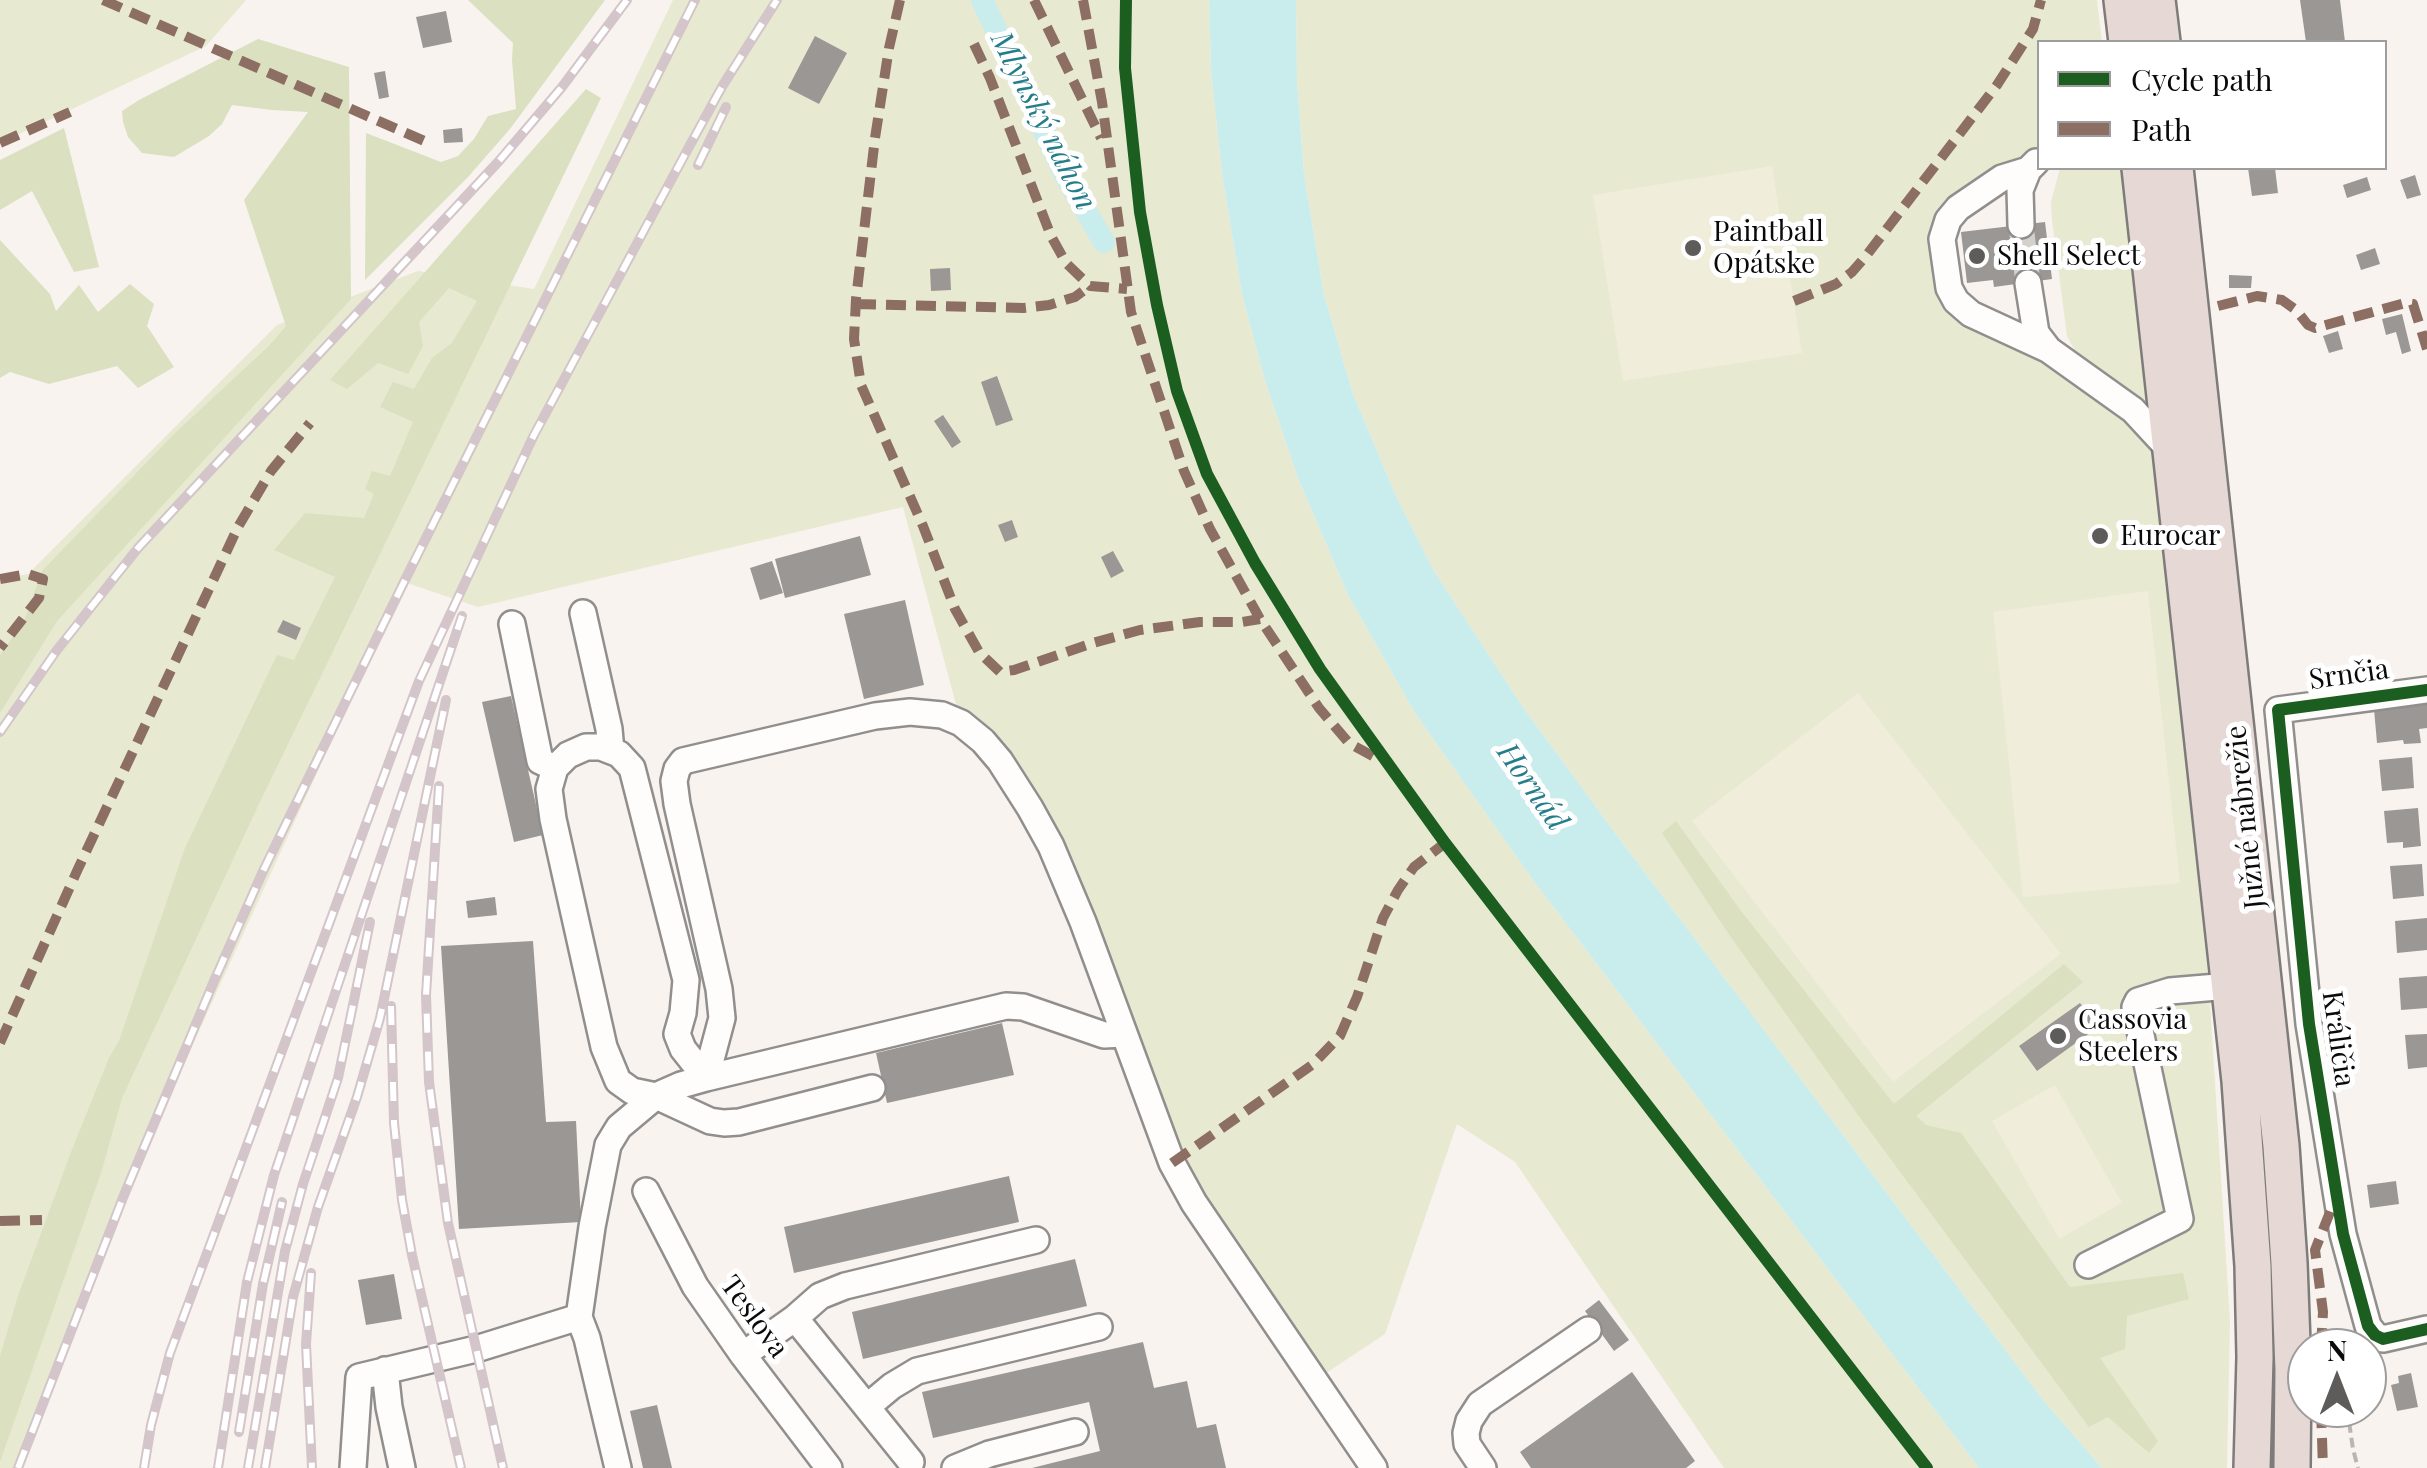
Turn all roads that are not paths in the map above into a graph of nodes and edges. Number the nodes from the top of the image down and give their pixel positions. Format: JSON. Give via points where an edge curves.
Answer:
{"nodes":[{"id":1,"x":2122,"y":0,"type":"edge"},
{"id":2,"x":2127,"y":40,"type":"edge"},
{"id":3,"x":2034,"y":164,"type":"edge"},
{"id":4,"x":2140,"y":170,"type":"edge"},
{"id":5,"x":2176,"y":170,"type":"edge"},
{"id":6,"x":2022,"y":224,"type":"tunnel mouth"},
{"id":7,"x":2028,"y":282,"type":"tunnel mouth"},
{"id":8,"x":2049,"y":350,"type":"junction"},
{"id":9,"x":2170,"y":451,"type":"junction"},
{"id":10,"x":583,"y":612,"type":"dead end"},
{"id":11,"x":512,"y":624,"type":"dead end"},
{"id":12,"x":2427,"y":690,"type":"edge"},
{"id":13,"x":2278,"y":710,"type":"joint"},
{"id":14,"x":611,"y":751,"type":"junction"},
{"id":15,"x":556,"y":768,"type":"junction"},
{"id":16,"x":2229,"y":986,"type":"junction"},
{"id":17,"x":1124,"y":1034,"type":"junction"},
{"id":18,"x":706,"y":1078,"type":"junction"},
{"id":19,"x":872,"y":1088,"type":"dead end"},
{"id":20,"x":656,"y":1096,"type":"junction"},
{"id":21,"x":646,"y":1191,"type":"dead end"},
{"id":22,"x":1036,"y":1240,"type":"dead end"},
{"id":23,"x":2088,"y":1265,"type":"dead end"},
{"id":24,"x":578,"y":1318,"type":"junction"},
{"id":25,"x":794,"y":1318,"type":"junction"},
{"id":26,"x":1100,"y":1327,"type":"dead end"},
{"id":27,"x":1588,"y":1330,"type":"dead end"},
{"id":28,"x":2417,"y":1332,"type":"edge"},
{"id":29,"x":744,"y":1355,"type":"junction"},
{"id":30,"x":385,"y":1370,"type":"junction"},
{"id":31,"x":868,"y":1406,"type":"junction"},
{"id":32,"x":1075,"y":1432,"type":"dead end"},
{"id":33,"x":909,"y":1466,"type":"edge"},
{"id":34,"x":353,"y":1468,"type":"edge"},
{"id":35,"x":402,"y":1468,"type":"edge"},
{"id":36,"x":618,"y":1468,"type":"edge"},
{"id":37,"x":829,"y":1468,"type":"edge"},
{"id":38,"x":956,"y":1468,"type":"edge"},
{"id":39,"x":1374,"y":1468,"type":"edge"},
{"id":40,"x":1483,"y":1468,"type":"edge"},
{"id":41,"x":2252,"y":1468,"type":"edge"},
{"id":42,"x":2292,"y":1468,"type":"edge"}],
"edges":[{"from":1,"to":2,"type":"highway"},
{"from":3,"to":6,"type":"street","via":[[2020,190]]},
{"from":3,"to":8,"type":"street","via":[[1958,208],[1942,239],[1956,301]]},
{"from":4,"to":9,"type":"highway","name":"Južné nábrežie"},
{"from":5,"to":42,"type":"highway","name":"Južné nábrežie","via":[[2281,1146]]},
{"from":7,"to":8,"type":"street","via":[[2036,333]]},
{"from":8,"to":9,"type":"street","via":[[2133,410]]},
{"from":9,"to":16,"type":"highway","name":"Južné nábrežie"},
{"from":10,"to":14,"type":"street"},
{"from":11,"to":15,"type":"street","via":[[540,761]]},
{"from":12,"to":13,"type":"street","name":"Srnčia"},
{"from":13,"to":28,"type":"street","name":"Králičia","via":[[2308,1024],[2343,1234],[2368,1326],[2383,1339]]},
{"from":14,"to":15,"type":"street","via":[[586,747]]},
{"from":14,"to":18,"type":"street","via":[[632,768],[686,980],[677,1034]]},
{"from":15,"to":20,"type":"street","via":[[549,789],[553,819],[604,1047],[618,1082]]},
{"from":16,"to":23,"type":"street","via":[[2138,1001],[2180,1219]]},
{"from":16,"to":41,"type":"highway","name":"Južné nábrežie","via":[[2253,1266]]},
{"from":17,"to":18,"type":"street","via":[[1104,1035],[1006,1006]]},
{"from":17,"to":18,"type":"street","via":[[1052,846],[1000,761],[961,723],[910,712],[702,757],[676,769],[676,804],[722,1018]]},
{"from":17,"to":39,"type":"street","via":[[1172,1163],[1194,1203]]},
{"from":18,"to":20,"type":"street"},
{"from":19,"to":20,"type":"street","via":[[724,1124]]},
{"from":20,"to":24,"type":"street","via":[[619,1127],[608,1146]]},
{"from":21,"to":29,"type":"street","name":"Teslova","via":[[695,1286]]},
{"from":22,"to":25,"type":"street","via":[[845,1286]]},
{"from":24,"to":30,"type":"street"},
{"from":24,"to":36,"type":"street"},
{"from":25,"to":29,"type":"street"},
{"from":25,"to":31,"type":"street"},
{"from":26,"to":31,"type":"street","via":[[917,1371]]},
{"from":27,"to":40,"type":"street","via":[[1480,1404],[1469,1420],[1466,1444]]},
{"from":29,"to":37,"type":"street","name":"Teslova"},
{"from":30,"to":34,"type":"street","via":[[359,1377]]},
{"from":30,"to":35,"type":"street"},
{"from":31,"to":33,"type":"street"},
{"from":32,"to":38,"type":"street"}]}
